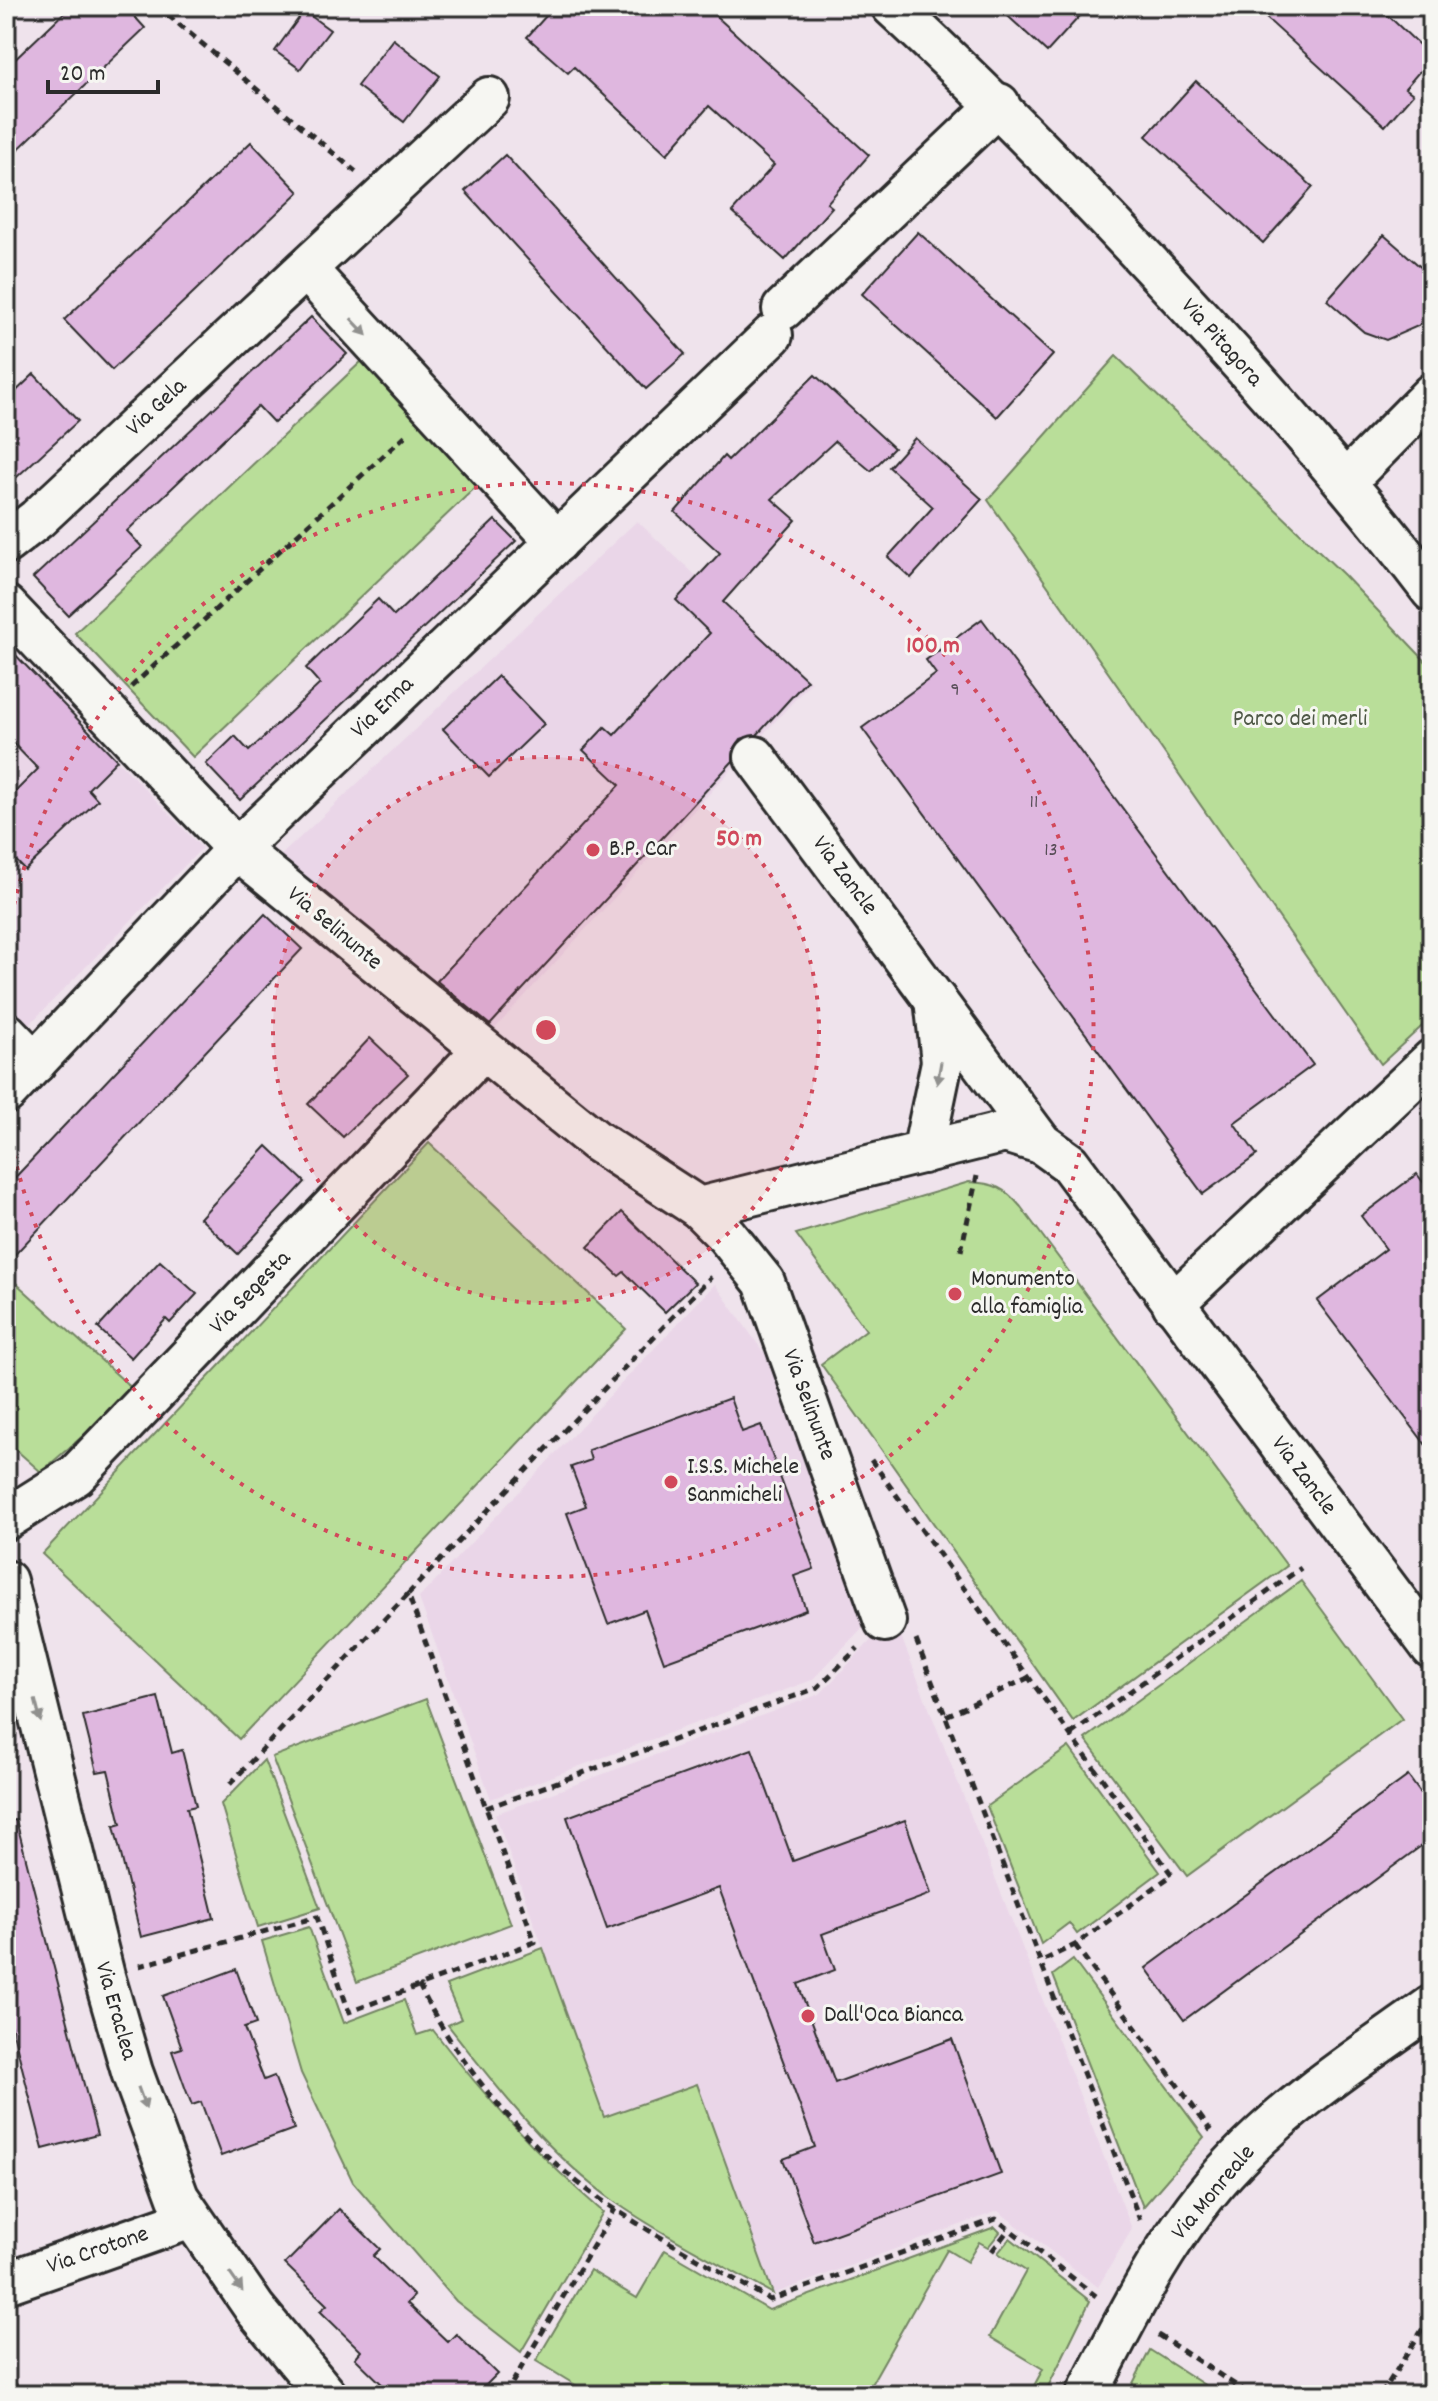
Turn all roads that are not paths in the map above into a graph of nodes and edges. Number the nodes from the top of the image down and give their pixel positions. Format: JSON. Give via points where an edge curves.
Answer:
{"nodes":[{"id":1,"x":892,"y":6,"type":"edge"},
{"id":2,"x":489,"y":98,"type":"dead end"},
{"id":3,"x":999,"y":104,"type":"junction"},
{"id":4,"x":306,"y":269,"type":"junction"},
{"id":5,"x":1432,"y":394,"type":"edge"},
{"id":6,"x":1345,"y":482,"type":"junction"},
{"id":7,"x":557,"y":542,"type":"junction"},
{"id":8,"x":6,"y":543,"type":"edge"},
{"id":9,"x":1432,"y":591,"type":"edge"},
{"id":10,"x":6,"y":606,"type":"edge"},
{"id":11,"x":755,"y":757,"type":"dead end"},
{"id":12,"x":237,"y":849,"type":"junction"},
{"id":13,"x":935,"y":995,"type":"junction"},
{"id":14,"x":6,"y":1033,"type":"edge"},
{"id":15,"x":482,"y":1051,"type":"junction"},
{"id":16,"x":1432,"y":1060,"type":"edge"},
{"id":17,"x":35,"y":1063,"type":"junction"},
{"id":18,"x":6,"y":1093,"type":"edge"},
{"id":19,"x":1041,"y":1143,"type":"junction"},
{"id":20,"x":923,"y":1153,"type":"junction"},
{"id":21,"x":699,"y":1208,"type":"junction"},
{"id":22,"x":1173,"y":1304,"type":"junction"},
{"id":23,"x":6,"y":1519,"type":"edge"},
{"id":24,"x":6,"y":1581,"type":"edge"},
{"id":25,"x":885,"y":1621,"type":"road end"},
{"id":26,"x":1432,"y":1648,"type":"edge"},
{"id":27,"x":1432,"y":2006,"type":"edge"},
{"id":28,"x":191,"y":2218,"type":"junction"},
{"id":29,"x":6,"y":2283,"type":"edge"},
{"id":30,"x":326,"y":2395,"type":"edge"},
{"id":31,"x":1087,"y":2395,"type":"edge"}],
"edges":[{"from":1,"to":3,"type":"street","name":"Via Pitagora"},
{"from":2,"to":4,"type":"street","name":"Via Gela"},
{"from":3,"to":6,"type":"street","name":"Via Pitagora","via":[[1208,326]]},
{"from":3,"to":7,"type":"street","name":"Via Enna"},
{"from":4,"to":7,"type":"street","one_way":true},
{"from":4,"to":8,"type":"street","name":"Via Gela"},
{"from":5,"to":6,"type":"street"},
{"from":6,"to":9,"type":"street","name":"Via Pitagora"},
{"from":7,"to":12,"type":"street","name":"Via Enna"},
{"from":10,"to":12,"type":"street","name":"Via Selinunte"},
{"from":11,"to":13,"type":"street","name":"Via Zancle"},
{"from":12,"to":15,"type":"street","name":"Via Selinunte"},
{"from":12,"to":17,"type":"street","name":"Via Enna"},
{"from":13,"to":19,"type":"street","name":"Via Zancle"},
{"from":13,"to":20,"type":"street","one_way":true,"via":[[942,1062]]},
{"from":14,"to":17,"type":"street"},
{"from":15,"to":21,"type":"street","name":"Via Selinunte","via":[[596,1141]]},
{"from":15,"to":23,"type":"street","name":"Via Segesta","via":[[76,1475]]},
{"from":16,"to":22,"type":"street"},
{"from":17,"to":18,"type":"street","name":"Via Enna"},
{"from":19,"to":20,"type":"street","via":[[1005,1132]]},
{"from":19,"to":22,"type":"street","name":"Via Zancle","via":[[1069,1163]]},
{"from":20,"to":21,"type":"street"},
{"from":21,"to":25,"type":"street","name":"Via Selinunte","via":[[764,1282]]},
{"from":22,"to":26,"type":"street","name":"Via Zancle"},
{"from":24,"to":28,"type":"street","name":"Via Eraclea","one_way":true,"via":[[104,1976],[132,2072],[178,2197]]},
{"from":27,"to":31,"type":"street","name":"Via Monreale","via":[[1317,2089],[1237,2159],[1160,2258]]},
{"from":28,"to":29,"type":"street","name":"Via Crotone"},
{"from":28,"to":30,"type":"street","name":"Via Eraclea","one_way":true}]}
